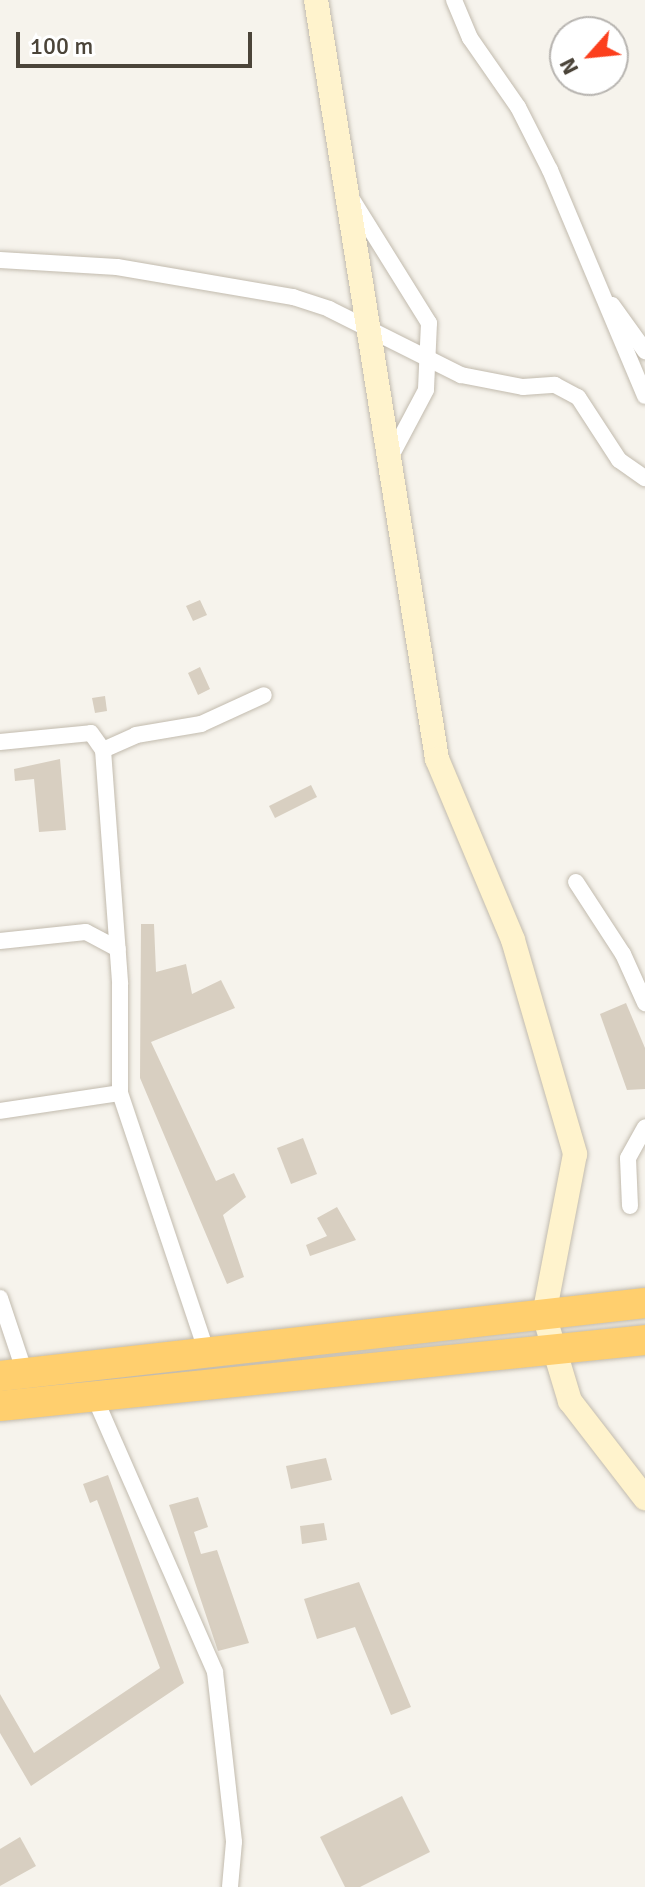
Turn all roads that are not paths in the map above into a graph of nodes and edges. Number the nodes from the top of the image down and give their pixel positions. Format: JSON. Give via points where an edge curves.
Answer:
{"nodes":[{"id":1,"x":316,"y":0,"type":"edge"},
{"id":2,"x":454,"y":0,"type":"edge"},
{"id":3,"x":346,"y":190,"type":"junction"},
{"id":4,"x":0,"y":260,"type":"edge"},
{"id":5,"x":603,"y":294,"type":"junction"},
{"id":6,"x":368,"y":329,"type":"junction"},
{"id":7,"x":645,"y":351,"type":"edge"},
{"id":8,"x":431,"y":359,"type":"junction"},
{"id":9,"x":645,"y":391,"type":"edge"},
{"id":10,"x":389,"y":460,"type":"junction"},
{"id":11,"x":645,"y":478,"type":"edge"},
{"id":12,"x":264,"y":695,"type":"dead end"},
{"id":13,"x":0,"y":742,"type":"edge"},
{"id":14,"x":103,"y":750,"type":"junction"},
{"id":15,"x":576,"y":882,"type":"dead end"},
{"id":16,"x":0,"y":941,"type":"edge"},
{"id":17,"x":118,"y":949,"type":"junction"},
{"id":18,"x":645,"y":1003,"type":"edge"},
{"id":19,"x":120,"y":1093,"type":"junction"},
{"id":20,"x":0,"y":1111,"type":"edge"},
{"id":21,"x":645,"y":1127,"type":"edge"},
{"id":22,"x":630,"y":1206,"type":"dead end"},
{"id":23,"x":0,"y":1298,"type":"edge"},
{"id":24,"x":645,"y":1303,"type":"edge"},
{"id":25,"x":544,"y":1315,"type":"junction"},
{"id":26,"x":645,"y":1340,"type":"edge"},
{"id":27,"x":206,"y":1350,"type":"junction"},
{"id":28,"x":552,"y":1352,"type":"junction"},
{"id":29,"x":12,"y":1374,"type":"edge"},
{"id":30,"x":94,"y":1396,"type":"junction"},
{"id":31,"x":0,"y":1406,"type":"edge"},
{"id":32,"x":645,"y":1498,"type":"edge"},
{"id":33,"x":230,"y":1887,"type":"edge"}],
"edges":[{"from":1,"to":3,"type":"main road"},
{"from":2,"to":5,"type":"street","via":[[470,38],[518,107],[544,157]]},
{"from":3,"to":6,"type":"main road"},
{"from":3,"to":8,"type":"street","via":[[429,323]]},
{"from":4,"to":6,"type":"street","via":[[117,267],[293,297]]},
{"from":5,"to":7,"type":"street"},
{"from":5,"to":9,"type":"street"},
{"from":6,"to":8,"type":"street"},
{"from":6,"to":10,"type":"main road"},
{"from":8,"to":10,"type":"street","via":[[426,390]]},
{"from":8,"to":11,"type":"street","via":[[488,381],[566,389],[578,397],[619,460]]},
{"from":10,"to":25,"type":"main road","via":[[437,759],[513,940],[575,1154]]},
{"from":12,"to":14,"type":"street","via":[[201,724],[136,735]]},
{"from":13,"to":14,"type":"street","via":[[91,733]]},
{"from":14,"to":17,"type":"street"},
{"from":15,"to":18,"type":"street","via":[[623,954]]},
{"from":16,"to":17,"type":"street","via":[[86,932]]},
{"from":17,"to":19,"type":"street"},
{"from":19,"to":20,"type":"street"},
{"from":19,"to":27,"type":"street"},
{"from":21,"to":22,"type":"street","via":[[628,1158]]},
{"from":23,"to":29,"type":"street"},
{"from":24,"to":25,"type":"highway"},
{"from":25,"to":27,"type":"highway"},
{"from":25,"to":28,"type":"main road"},
{"from":26,"to":28,"type":"highway"},
{"from":27,"to":29,"type":"highway"},
{"from":28,"to":30,"type":"highway"},
{"from":28,"to":32,"type":"main road","via":[[570,1401]]},
{"from":30,"to":31,"type":"highway"},
{"from":30,"to":33,"type":"street","via":[[215,1672],[234,1842]]}]}
